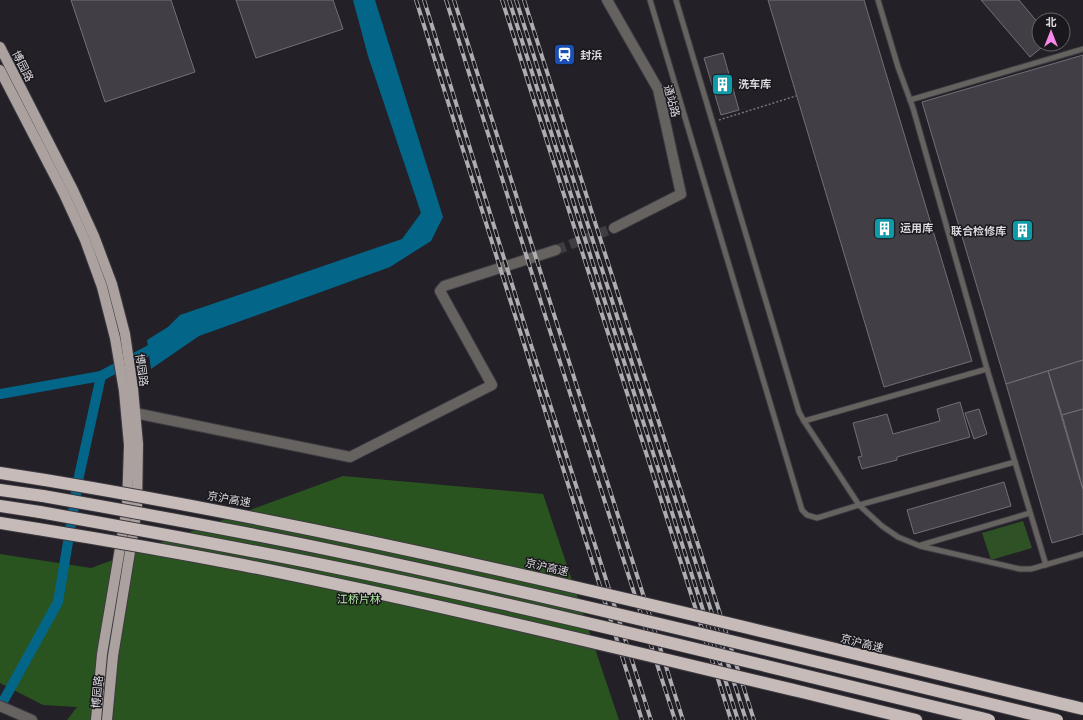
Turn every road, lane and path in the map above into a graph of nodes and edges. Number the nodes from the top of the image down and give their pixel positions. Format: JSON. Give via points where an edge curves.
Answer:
{"nodes":[{"id":1,"x":607,"y":0,"type":"edge"},
{"id":2,"x":650,"y":0,"type":"edge"},
{"id":3,"x":676,"y":0,"type":"edge"},
{"id":4,"x":878,"y":0,"type":"edge"},
{"id":5,"x":0,"y":47,"type":"edge"},
{"id":6,"x":1083,"y":49,"type":"edge"},
{"id":7,"x":0,"y":70,"type":"edge"},
{"id":8,"x":796,"y":96,"type":"dead end"},
{"id":9,"x":910,"y":100,"type":"junction"},
{"id":10,"x":713,"y":122,"type":"junction"},
{"id":11,"x":614,"y":228,"type":"tunnel mouth"},
{"id":12,"x":556,"y":250,"type":"tunnel mouth"},
{"id":13,"x":987,"y":369,"type":"junction"},
{"id":14,"x":127,"y":385,"type":"junction"},
{"id":15,"x":135,"y":413,"type":"junction"},
{"id":16,"x":804,"y":421,"type":"junction"},
{"id":17,"x":1015,"y":462,"type":"junction"},
{"id":18,"x":0,"y":473,"type":"edge"},
{"id":19,"x":0,"y":490,"type":"edge"},
{"id":20,"x":859,"y":505,"type":"junction"},
{"id":21,"x":0,"y":506,"type":"edge"},
{"id":22,"x":1030,"y":513,"type":"junction"},
{"id":23,"x":0,"y":523,"type":"edge"},
{"id":24,"x":920,"y":546,"type":"junction"},
{"id":25,"x":1083,"y":554,"type":"edge"},
{"id":26,"x":1046,"y":565,"type":"junction"},
{"id":27,"x":0,"y":706,"type":"edge"},
{"id":28,"x":1083,"y":709,"type":"edge"},
{"id":29,"x":32,"y":720,"type":"edge"},
{"id":30,"x":96,"y":720,"type":"edge"},
{"id":31,"x":107,"y":720,"type":"edge"},
{"id":32,"x":916,"y":720,"type":"edge"},
{"id":33,"x":989,"y":720,"type":"edge"},
{"id":34,"x":1058,"y":720,"type":"edge"}],
"edges":[{"from":1,"to":11,"type":"street","name":"通站路","via":[[658,89],[681,194]]},
{"from":2,"to":20,"type":"lane","via":[[802,510],[807,515],[817,518]]},
{"from":3,"to":10,"type":"lane"},
{"from":4,"to":9,"type":"lane"},
{"from":5,"to":14,"type":"main road","name":"博园路","via":[[94,236],[112,284],[126,342]]},
{"from":6,"to":9,"type":"lane"},
{"from":7,"to":14,"type":"main road","name":"博园路","via":[[85,240],[102,287]]},
{"from":8,"to":10,"type":"path"},
{"from":9,"to":13,"type":"lane"},
{"from":10,"to":16,"type":"lane","via":[[799,412]]},
{"from":12,"to":15,"type":"street","via":[[444,286],[440,291],[492,385],[350,457]]},
{"from":13,"to":16,"type":"lane"},
{"from":13,"to":17,"type":"lane"},
{"from":14,"to":15,"type":"main road","name":"博园路"},
{"from":14,"to":30,"type":"main road","name":"博园路","via":[[127,507],[103,648]]},
{"from":15,"to":31,"type":"main road","name":"博园路","via":[[138,444],[137,509],[113,656]]},
{"from":16,"to":20,"type":"lane"},
{"from":17,"to":20,"type":"lane"},
{"from":17,"to":22,"type":"lane"},
{"from":18,"to":28,"type":"highway","name":"京沪高速","bridge":true,"via":[[252,517],[508,572]]},
{"from":19,"to":34,"type":"highway","bridge":true,"via":[[168,518],[329,549],[626,616]]},
{"from":20,"to":24,"type":"lane","via":[[898,537]]},
{"from":21,"to":33,"type":"highway","bridge":true,"via":[[165,534],[348,570],[615,630]]},
{"from":22,"to":24,"type":"lane"},
{"from":22,"to":26,"type":"lane"},
{"from":23,"to":32,"type":"highway","bridge":true,"via":[[242,565],[366,591]]},
{"from":24,"to":26,"type":"lane","via":[[1020,569]]},
{"from":25,"to":26,"type":"lane"},
{"from":27,"to":29,"type":"street"}]}
